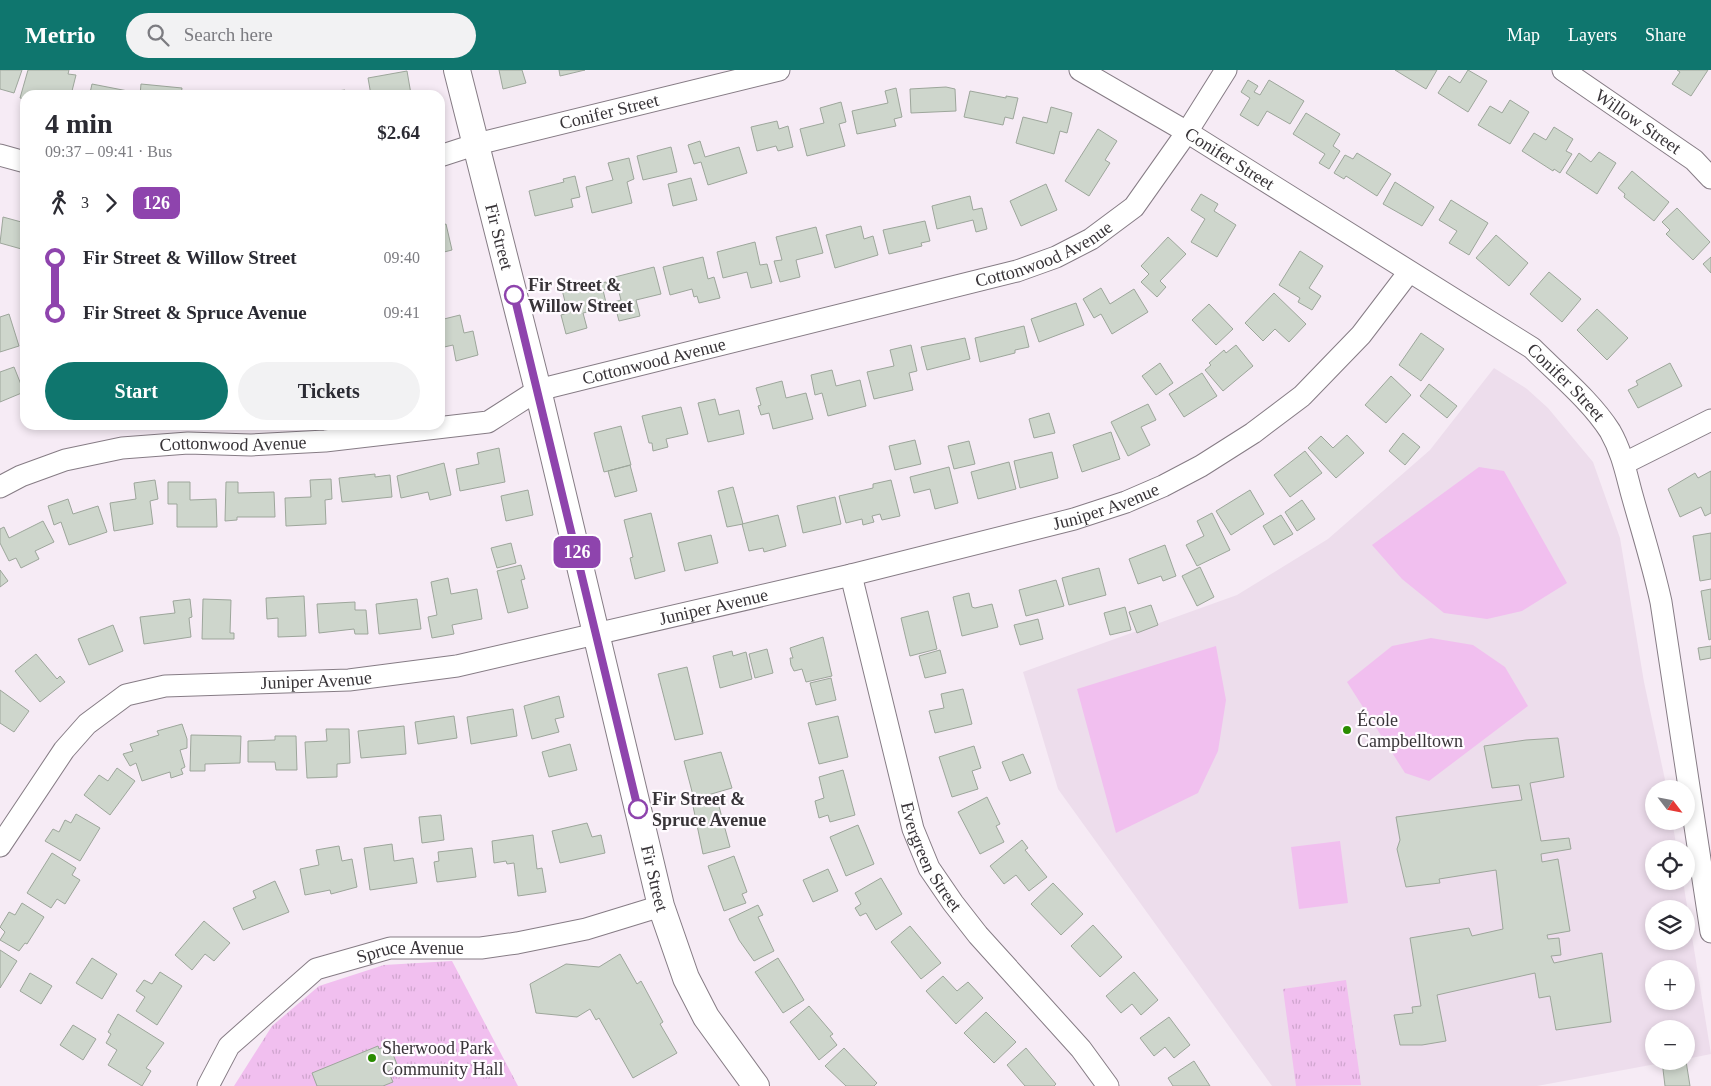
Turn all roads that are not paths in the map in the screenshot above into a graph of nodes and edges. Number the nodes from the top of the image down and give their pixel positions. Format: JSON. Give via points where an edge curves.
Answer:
{"nodes":[{"id":1,"x":457,"y":70,"type":"edge"},
{"id":2,"x":779,"y":70,"type":"edge"},
{"id":3,"x":1080,"y":70,"type":"edge"},
{"id":4,"x":1226,"y":70,"type":"edge"},
{"id":5,"x":1563,"y":70,"type":"edge"},
{"id":6,"x":1187,"y":132,"type":"junction"},
{"id":7,"x":477,"y":144,"type":"junction"},
{"id":8,"x":445,"y":154,"type":"edge"},
{"id":9,"x":0,"y":155,"type":"edge"},
{"id":10,"x":20,"y":161,"type":"edge"},
{"id":11,"x":1711,"y":178,"type":"edge"},
{"id":12,"x":1409,"y":272,"type":"junction"},
{"id":13,"x":538,"y":390,"type":"junction"},
{"id":14,"x":1711,"y":420,"type":"edge"},
{"id":15,"x":445,"y":427,"type":"edge"},
{"id":16,"x":419,"y":430,"type":"edge"},
{"id":17,"x":1625,"y":463,"type":"junction"},
{"id":18,"x":0,"y":487,"type":"edge"},
{"id":19,"x":851,"y":576,"type":"junction"},
{"id":20,"x":596,"y":635,"type":"junction"},
{"id":21,"x":0,"y":846,"type":"edge"},
{"id":22,"x":661,"y":906,"type":"junction"},
{"id":23,"x":1711,"y":932,"type":"edge"},
{"id":24,"x":208,"y":1086,"type":"edge"},
{"id":25,"x":756,"y":1086,"type":"edge"},
{"id":26,"x":1108,"y":1086,"type":"edge"}],
"edges":[{"from":1,"to":7,"type":"street","name":"Fir Street"},
{"from":2,"to":7,"type":"street","name":"Conifer Street"},
{"from":3,"to":6,"type":"street","name":"Conifer Street"},
{"from":4,"to":6,"type":"street","name":"Cottonwood Avenue"},
{"from":5,"to":11,"type":"street","name":"Willow Street","via":[[1694,160]]},
{"from":6,"to":12,"type":"street","name":"Conifer Street"},
{"from":6,"to":13,"type":"street","name":"Cottonwood Avenue","via":[[1134,207],[1091,240],[1056,257],[1017,271]]},
{"from":7,"to":8,"type":"street","name":"Conifer Street"},
{"from":7,"to":13,"type":"street","name":"Fir Street"},
{"from":9,"to":10,"type":"street"},
{"from":12,"to":17,"type":"street","name":"Conifer Street","via":[[1532,348],[1576,391],[1609,430]]},
{"from":12,"to":19,"type":"street","name":"Juniper Avenue","via":[[1361,335],[1302,396],[1201,466],[1126,502],[1074,519]]},
{"from":13,"to":15,"type":"street","name":"Cottonwood Avenue","via":[[488,422]]},
{"from":13,"to":20,"type":"street","name":"Fir Street"},
{"from":14,"to":17,"type":"street"},
{"from":16,"to":18,"type":"street","name":"Cottonwood Avenue","via":[[325,441],[251,445],[188,443],[122,448],[64,460]]},
{"from":17,"to":23,"type":"street","name":"Conifer Street","via":[[1652,557],[1661,602]]},
{"from":19,"to":20,"type":"street","name":"Juniper Avenue"},
{"from":19,"to":26,"type":"street","name":"Evergreen Street","via":[[913,829],[929,868],[978,935],[1081,1049]]},
{"from":20,"to":21,"type":"street","name":"Juniper Avenue","via":[[457,666],[349,680],[165,686],[126,695],[87,724],[64,750]]},
{"from":20,"to":22,"type":"street","name":"Fir Street"},
{"from":22,"to":24,"type":"street","name":"Spruce Avenue","via":[[586,929],[517,943],[481,948],[390,948],[316,969],[229,1046]]},
{"from":22,"to":25,"type":"street","name":"Fir Street","via":[[686,978],[706,1017]]}]}
